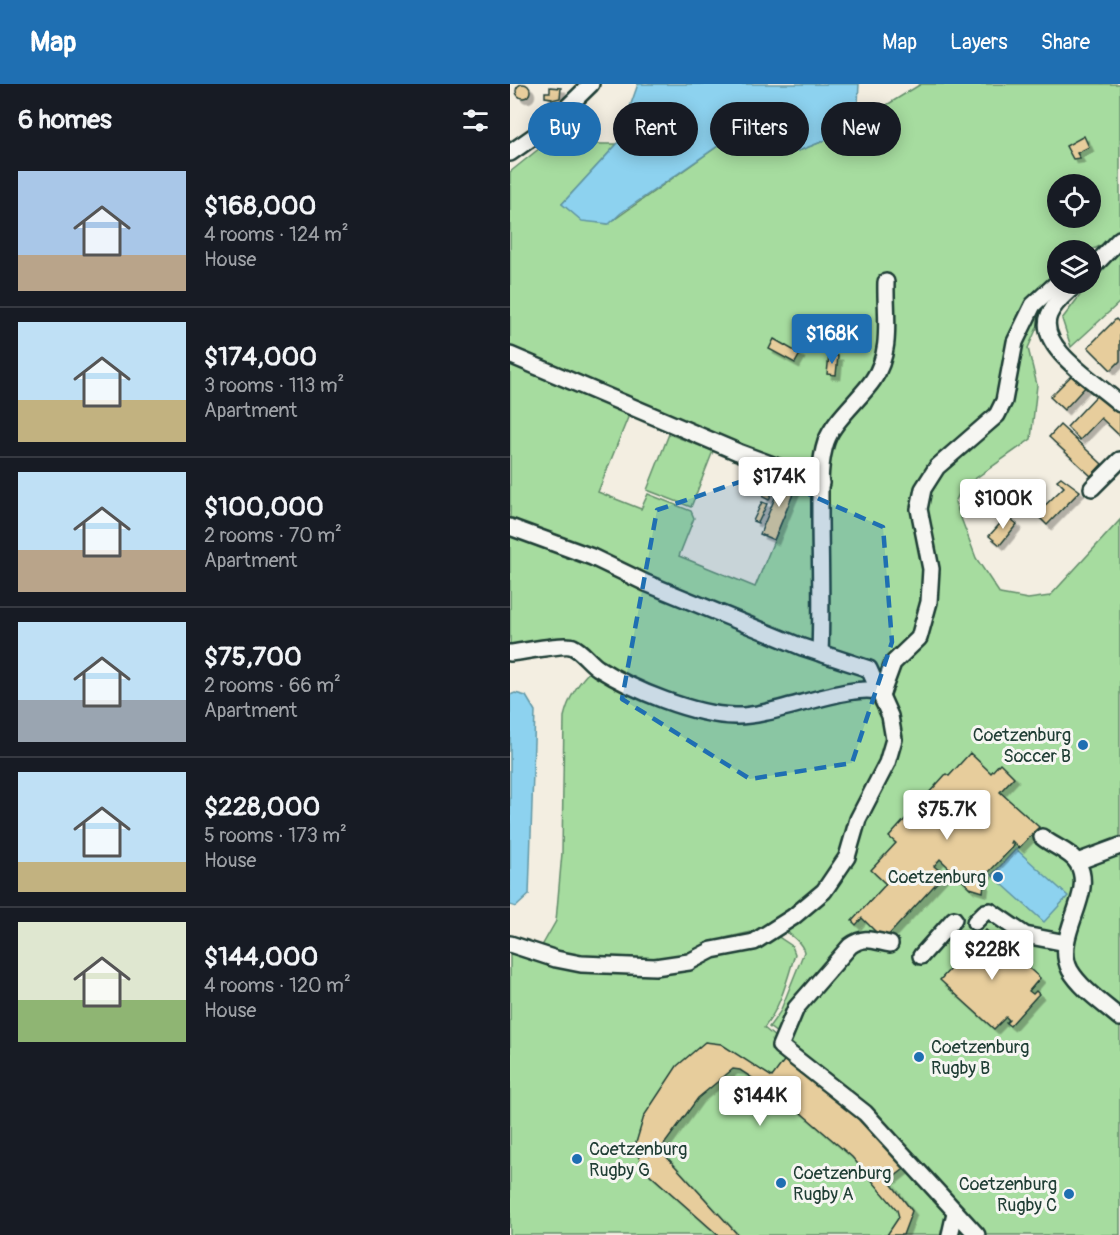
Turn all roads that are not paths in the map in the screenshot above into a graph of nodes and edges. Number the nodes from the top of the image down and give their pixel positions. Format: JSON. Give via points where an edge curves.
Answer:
{"nodes":[{"id":1,"x":591,"y":84,"type":"edge"},
{"id":2,"x":510,"y":153,"type":"edge"},
{"id":3,"x":1120,"y":238,"type":"edge"},
{"id":4,"x":1101,"y":258,"type":"edge"},
{"id":5,"x":886,"y":282,"type":"dead end"},
{"id":6,"x":1047,"y":292,"type":"edge"},
{"id":7,"x":1067,"y":294,"type":"edge"},
{"id":8,"x":510,"y":356,"type":"edge"},
{"id":9,"x":1120,"y":404,"type":"edge"},
{"id":10,"x":1120,"y":460,"type":"edge"},
{"id":11,"x":820,"y":483,"type":"junction"},
{"id":12,"x":1092,"y":488,"type":"dead end"},
{"id":13,"x":510,"y":527,"type":"edge"},
{"id":14,"x":510,"y":653,"type":"edge"},
{"id":15,"x":820,"y":653,"type":"junction"},
{"id":16,"x":882,"y":693,"type":"junction"},
{"id":17,"x":1042,"y":837,"type":"dead end"},
{"id":18,"x":1120,"y":846,"type":"edge"},
{"id":19,"x":1077,"y":862,"type":"junction"},
{"id":20,"x":954,"y":919,"type":"dead end"},
{"id":21,"x":975,"y":922,"type":"dead end"},
{"id":22,"x":1066,"y":943,"type":"junction"},
{"id":23,"x":510,"y":944,"type":"edge"},
{"id":24,"x":890,"y":944,"type":"dead end"},
{"id":25,"x":921,"y":956,"type":"dead end"},
{"id":26,"x":1120,"y":1018,"type":"edge"},
{"id":27,"x":955,"y":1213,"type":"junction"},
{"id":28,"x":950,"y":1235,"type":"edge"},
{"id":29,"x":977,"y":1235,"type":"edge"}],
"edges":[{"from":1,"to":2,"type":"street","via":[[547,127]]},
{"from":3,"to":4,"type":"street"},
{"from":5,"to":11,"type":"street","via":[[889,330],[881,366],[826,440]]},
{"from":6,"to":16,"type":"street","via":[[1033,305],[1015,342],[1004,402],[997,415],[937,467],[923,489],[919,508],[931,569],[929,602],[919,638],[893,663]]},
{"from":7,"to":9,"type":"street","via":[[1050,313],[1047,334],[1057,350]]},
{"from":8,"to":11,"type":"street"},
{"from":10,"to":12,"type":"street"},
{"from":11,"to":15,"type":"street"},
{"from":13,"to":15,"type":"street","via":[[592,557],[646,583]]},
{"from":14,"to":16,"type":"street","via":[[561,645],[573,647],[600,669],[652,694],[691,709],[736,716],[775,711],[853,690],[873,688]]},
{"from":15,"to":16,"type":"street","via":[[869,669]]},
{"from":16,"to":23,"type":"street","via":[[894,739],[888,763],[858,819],[847,857],[824,891],[768,935],[754,942],[712,950],[689,962],[655,967],[581,964]]},
{"from":17,"to":19,"type":"street"},
{"from":18,"to":19,"type":"street"},
{"from":19,"to":22,"type":"street","via":[[1081,885]]},
{"from":20,"to":25,"type":"street"},
{"from":21,"to":22,"type":"street","via":[[990,911],[1025,935]]},
{"from":22,"to":26,"type":"street","via":[[1066,961],[1075,977]]},
{"from":24,"to":27,"type":"street","via":[[868,938],[850,946],[796,1008],[780,1046],[865,1113]]},
{"from":27,"to":28,"type":"street"},
{"from":27,"to":29,"type":"street"}]}
